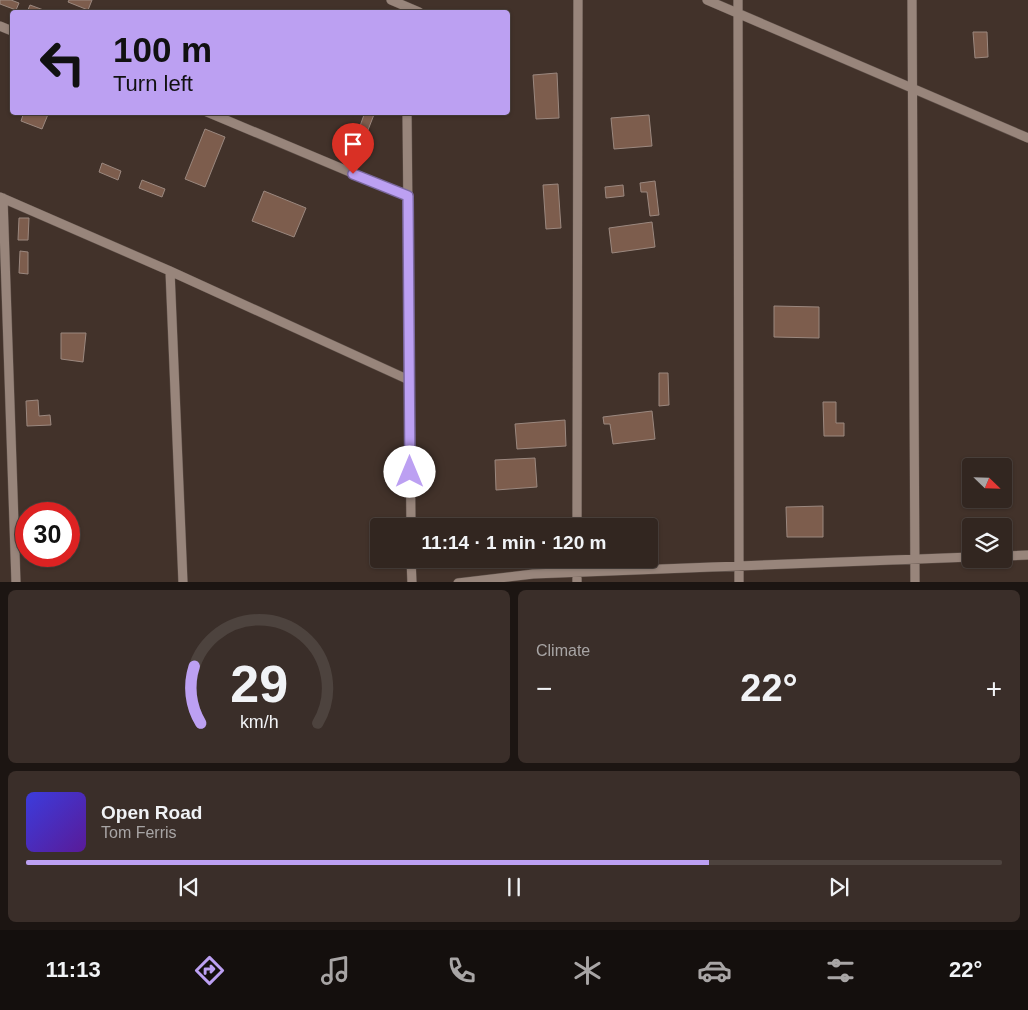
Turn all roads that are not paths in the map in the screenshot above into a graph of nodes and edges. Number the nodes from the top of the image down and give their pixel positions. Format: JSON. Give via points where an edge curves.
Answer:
{"nodes":[{"id":1,"x":391,"y":0,"type":"edge"},
{"id":2,"x":578,"y":0,"type":"edge"},
{"id":3,"x":708,"y":0,"type":"edge"},
{"id":4,"x":738,"y":0,"type":"edge"},
{"id":5,"x":912,"y":0,"type":"edge"},
{"id":6,"x":414,"y":10,"type":"edge"},
{"id":7,"x":738,"y":13,"type":"junction"},
{"id":8,"x":912,"y":88,"type":"junction"},
{"id":9,"x":214,"y":115,"type":"edge"},
{"id":10,"x":407,"y":115,"type":"edge"},
{"id":11,"x":1028,"y":138,"type":"edge"},
{"id":12,"x":408,"y":196,"type":"junction"},
{"id":13,"x":1,"y":198,"type":"edge"},
{"id":14,"x":170,"y":271,"type":"junction"},
{"id":15,"x":409,"y":380,"type":"junction"},
{"id":16,"x":411,"y":518,"type":"edge"},
{"id":17,"x":577,"y":518,"type":"edge"},
{"id":18,"x":1028,"y":555,"type":"edge"},
{"id":19,"x":1012,"y":556,"type":"edge"},
{"id":20,"x":962,"y":557,"type":"edge"},
{"id":21,"x":915,"y":559,"type":"junction"},
{"id":22,"x":739,"y":566,"type":"junction"},
{"id":23,"x":411,"y":568,"type":"edge"},
{"id":24,"x":577,"y":568,"type":"edge"},
{"id":25,"x":577,"y":572,"type":"junction"},
{"id":26,"x":16,"y":582,"type":"edge"},
{"id":27,"x":183,"y":582,"type":"edge"},
{"id":28,"x":412,"y":582,"type":"edge"},
{"id":29,"x":458,"y":582,"type":"edge"},
{"id":30,"x":576,"y":582,"type":"edge"},
{"id":31,"x":739,"y":582,"type":"edge"},
{"id":32,"x":915,"y":582,"type":"edge"}],
"edges":[{"from":1,"to":6,"type":"street"},
{"from":2,"to":17,"type":"street"},
{"from":3,"to":7,"type":"street"},
{"from":4,"to":7,"type":"street"},
{"from":5,"to":8,"type":"street"},
{"from":7,"to":8,"type":"street"},
{"from":7,"to":22,"type":"street"},
{"from":8,"to":11,"type":"street"},
{"from":8,"to":21,"type":"street"},
{"from":9,"to":12,"type":"street"},
{"from":10,"to":12,"type":"street"},
{"from":12,"to":15,"type":"street"},
{"from":13,"to":14,"type":"street"},
{"from":13,"to":26,"type":"street"},
{"from":14,"to":15,"type":"street"},
{"from":14,"to":27,"type":"street"},
{"from":15,"to":16,"type":"street"},
{"from":18,"to":19,"type":"street"},
{"from":20,"to":21,"type":"street"},
{"from":21,"to":22,"type":"street"},
{"from":21,"to":32,"type":"street"},
{"from":22,"to":25,"type":"street"},
{"from":22,"to":31,"type":"street"},
{"from":23,"to":28,"type":"street"},
{"from":24,"to":25,"type":"street"},
{"from":25,"to":29,"type":"street"},
{"from":25,"to":30,"type":"street"}]}
